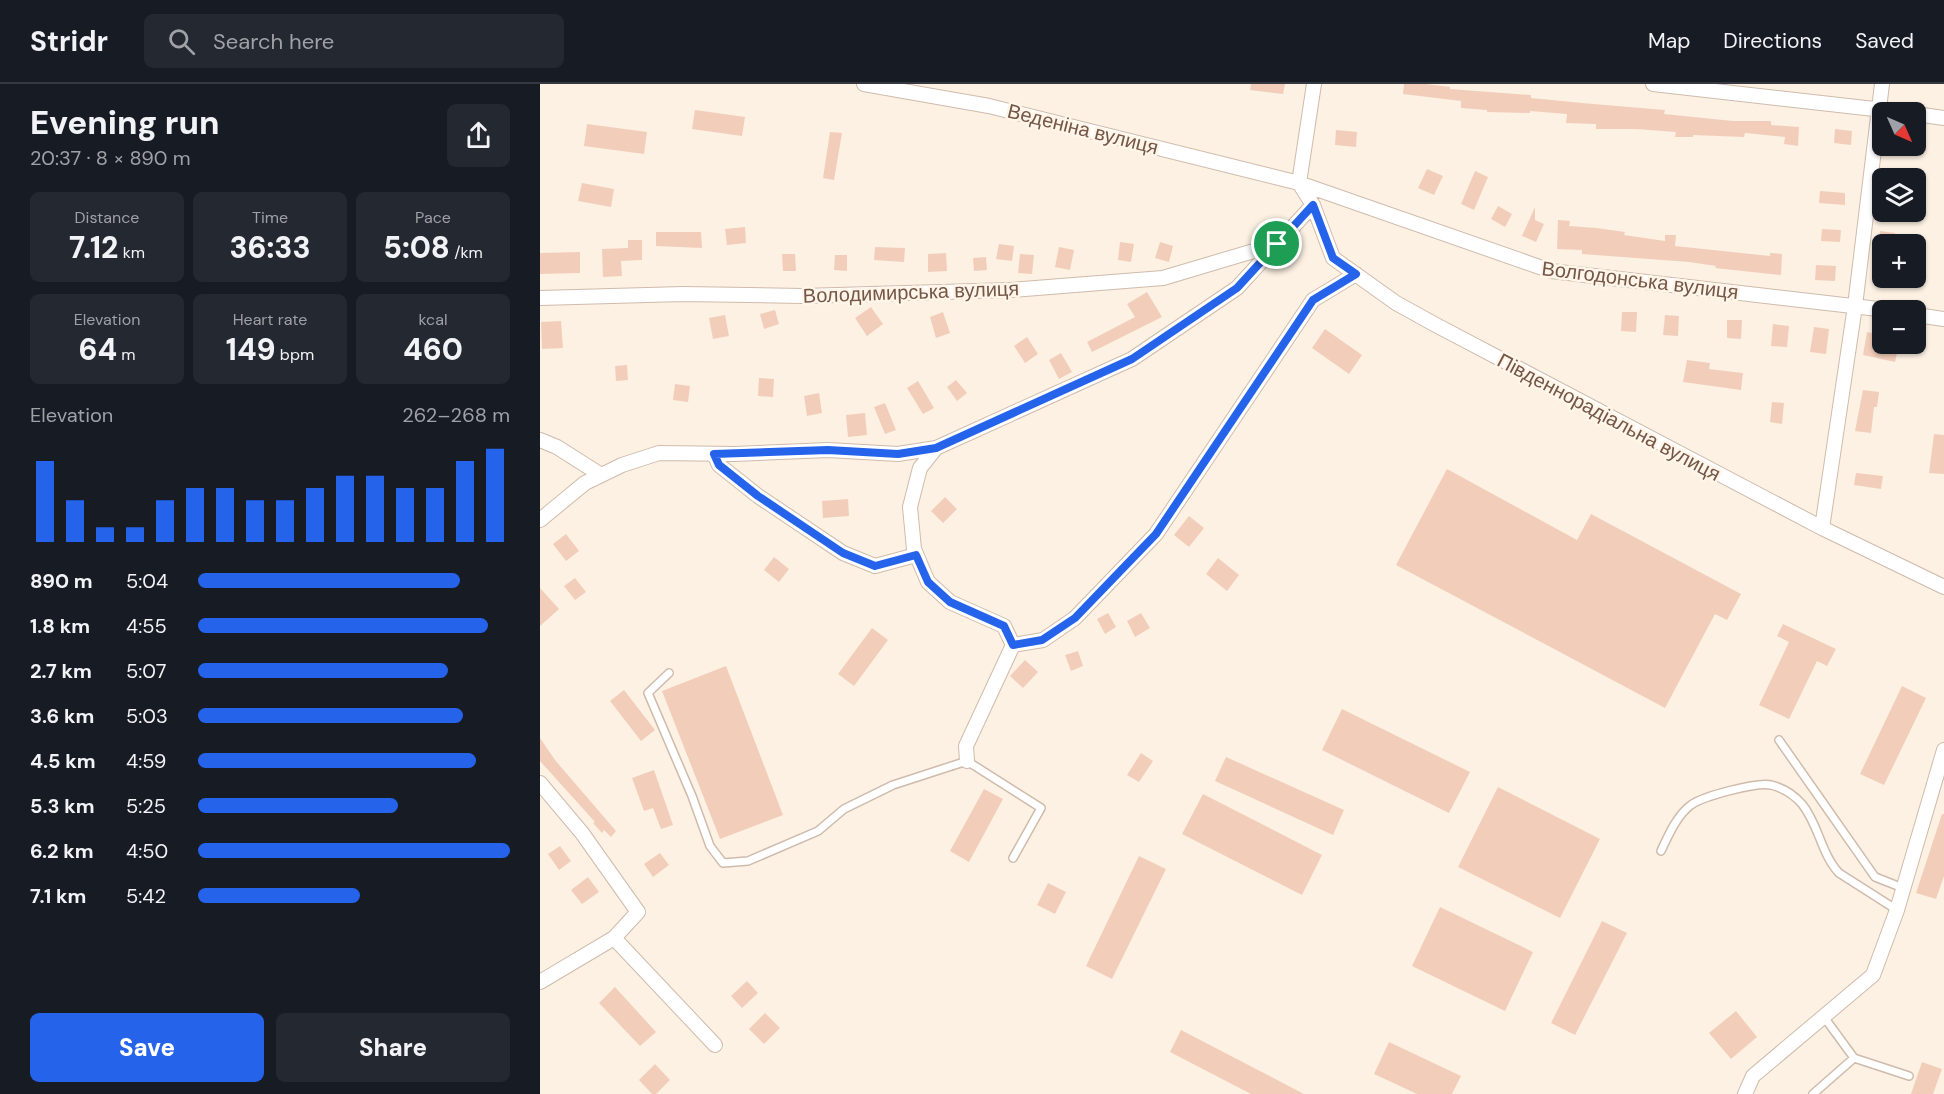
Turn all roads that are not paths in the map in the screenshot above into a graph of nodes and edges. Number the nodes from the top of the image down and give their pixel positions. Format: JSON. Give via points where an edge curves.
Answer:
{"nodes":[{"id":1,"x":864,"y":84,"type":"edge"},
{"id":2,"x":1314,"y":84,"type":"edge"},
{"id":3,"x":1653,"y":84,"type":"edge"},
{"id":4,"x":1882,"y":84,"type":"edge"},
{"id":5,"x":1880,"y":102,"type":"edge"},
{"id":6,"x":1872,"y":109,"type":"edge"},
{"id":7,"x":1926,"y":115,"type":"edge"},
{"id":8,"x":1944,"y":118,"type":"edge"},
{"id":9,"x":1873,"y":156,"type":"edge"},
{"id":10,"x":1299,"y":183,"type":"junction"},
{"id":11,"x":1313,"y":205,"type":"junction"},
{"id":12,"x":1277,"y":244,"type":"junction"},
{"id":13,"x":1356,"y":274,"type":"junction"},
{"id":14,"x":540,"y":298,"type":"edge"},
{"id":15,"x":1855,"y":306,"type":"junction"},
{"id":16,"x":1872,"y":308,"type":"edge"},
{"id":17,"x":1926,"y":316,"type":"edge"},
{"id":18,"x":1944,"y":319,"type":"edge"},
{"id":19,"x":540,"y":440,"type":"edge"},
{"id":20,"x":936,"y":448,"type":"junction"},
{"id":21,"x":714,"y":454,"type":"junction"},
{"id":22,"x":601,"y":475,"type":"junction"},
{"id":23,"x":540,"y":520,"type":"edge"},
{"id":24,"x":1822,"y":528,"type":"junction"},
{"id":25,"x":916,"y":555,"type":"junction"},
{"id":26,"x":1944,"y":587,"type":"edge"},
{"id":27,"x":1013,"y":645,"type":"junction"},
{"id":28,"x":669,"y":673,"type":"dead end"},
{"id":29,"x":1779,"y":740,"type":"dead end"},
{"id":30,"x":1944,"y":750,"type":"edge"},
{"id":31,"x":968,"y":761,"type":"junction"},
{"id":32,"x":540,"y":783,"type":"edge"},
{"id":33,"x":1660,"y":850,"type":"dead end"},
{"id":34,"x":1014,"y":858,"type":"dead end"},
{"id":35,"x":1903,"y":888,"type":"junction"},
{"id":36,"x":1897,"y":910,"type":"junction"},
{"id":37,"x":614,"y":938,"type":"junction"},
{"id":38,"x":540,"y":982,"type":"edge"},
{"id":39,"x":1824,"y":1017,"type":"junction"},
{"id":40,"x":715,"y":1045,"type":"dead end"},
{"id":41,"x":1854,"y":1058,"type":"junction"},
{"id":42,"x":1909,"y":1076,"type":"dead end"},
{"id":43,"x":1744,"y":1094,"type":"edge"},
{"id":44,"x":1813,"y":1094,"type":"edge"}],
"edges":[{"from":1,"to":10,"type":"street","name":"Веденіна вулиця","via":[[989,106]]},
{"from":2,"to":10,"type":"street"},
{"from":3,"to":6,"type":"street"},
{"from":4,"to":5,"type":"street"},
{"from":7,"to":8,"type":"street"},
{"from":9,"to":15,"type":"street"},
{"from":10,"to":11,"type":"street","name":"Південнорадіальна вулиця"},
{"from":10,"to":15,"type":"street","name":"Волгодонська вулиця","via":[[1551,272]]},
{"from":11,"to":12,"type":"street"},
{"from":11,"to":13,"type":"street","name":"Південнорадіальна вулиця","via":[[1333,258]]},
{"from":12,"to":14,"type":"street","name":"Володимирська вулиця","via":[[1163,278],[1011,290]]},
{"from":12,"to":20,"type":"street","via":[[1237,288],[1132,359]]},
{"from":13,"to":24,"type":"street","name":"Південнорадіальна вулиця","via":[[1434,324]]},
{"from":13,"to":27,"type":"street","via":[[1313,300],[1156,534],[1075,618],[1042,640]]},
{"from":15,"to":16,"type":"street","name":"Волгодонська вулиця"},
{"from":15,"to":24,"type":"street"},
{"from":17,"to":18,"type":"street"},
{"from":19,"to":22,"type":"street"},
{"from":20,"to":21,"type":"street","via":[[898,454],[828,450]]},
{"from":20,"to":25,"type":"street","via":[[920,468],[910,507]]},
{"from":21,"to":22,"type":"street","via":[[659,453]]},
{"from":21,"to":25,"type":"street","via":[[719,465],[758,496],[843,553],[875,566]]},
{"from":22,"to":23,"type":"street","via":[[585,483]]},
{"from":24,"to":26,"type":"street","name":"Південнорадіальна вулиця"},
{"from":25,"to":27,"type":"street","via":[[928,582],[950,602],[1004,626]]},
{"from":27,"to":31,"type":"street","via":[[966,746]]},
{"from":28,"to":31,"type":"lane","via":[[648,693],[710,846],[723,863],[748,861],[818,831],[844,809],[892,785]]},
{"from":29,"to":35,"type":"lane","via":[[1875,876]]},
{"from":30,"to":35,"type":"street"},
{"from":31,"to":34,"type":"lane","via":[[1041,808]]},
{"from":32,"to":37,"type":"street","via":[[582,833],[638,912]]},
{"from":33,"to":36,"type":"lane","via":[[1691,805],[1720,793],[1769,785],[1787,791],[1801,803],[1839,873]]},
{"from":35,"to":36,"type":"street"},
{"from":36,"to":39,"type":"street","via":[[1873,975]]},
{"from":37,"to":38,"type":"street"},
{"from":37,"to":40,"type":"street"},
{"from":39,"to":41,"type":"lane"},
{"from":39,"to":43,"type":"street","via":[[1753,1076]]},
{"from":41,"to":42,"type":"lane"},
{"from":41,"to":44,"type":"lane"}]}
